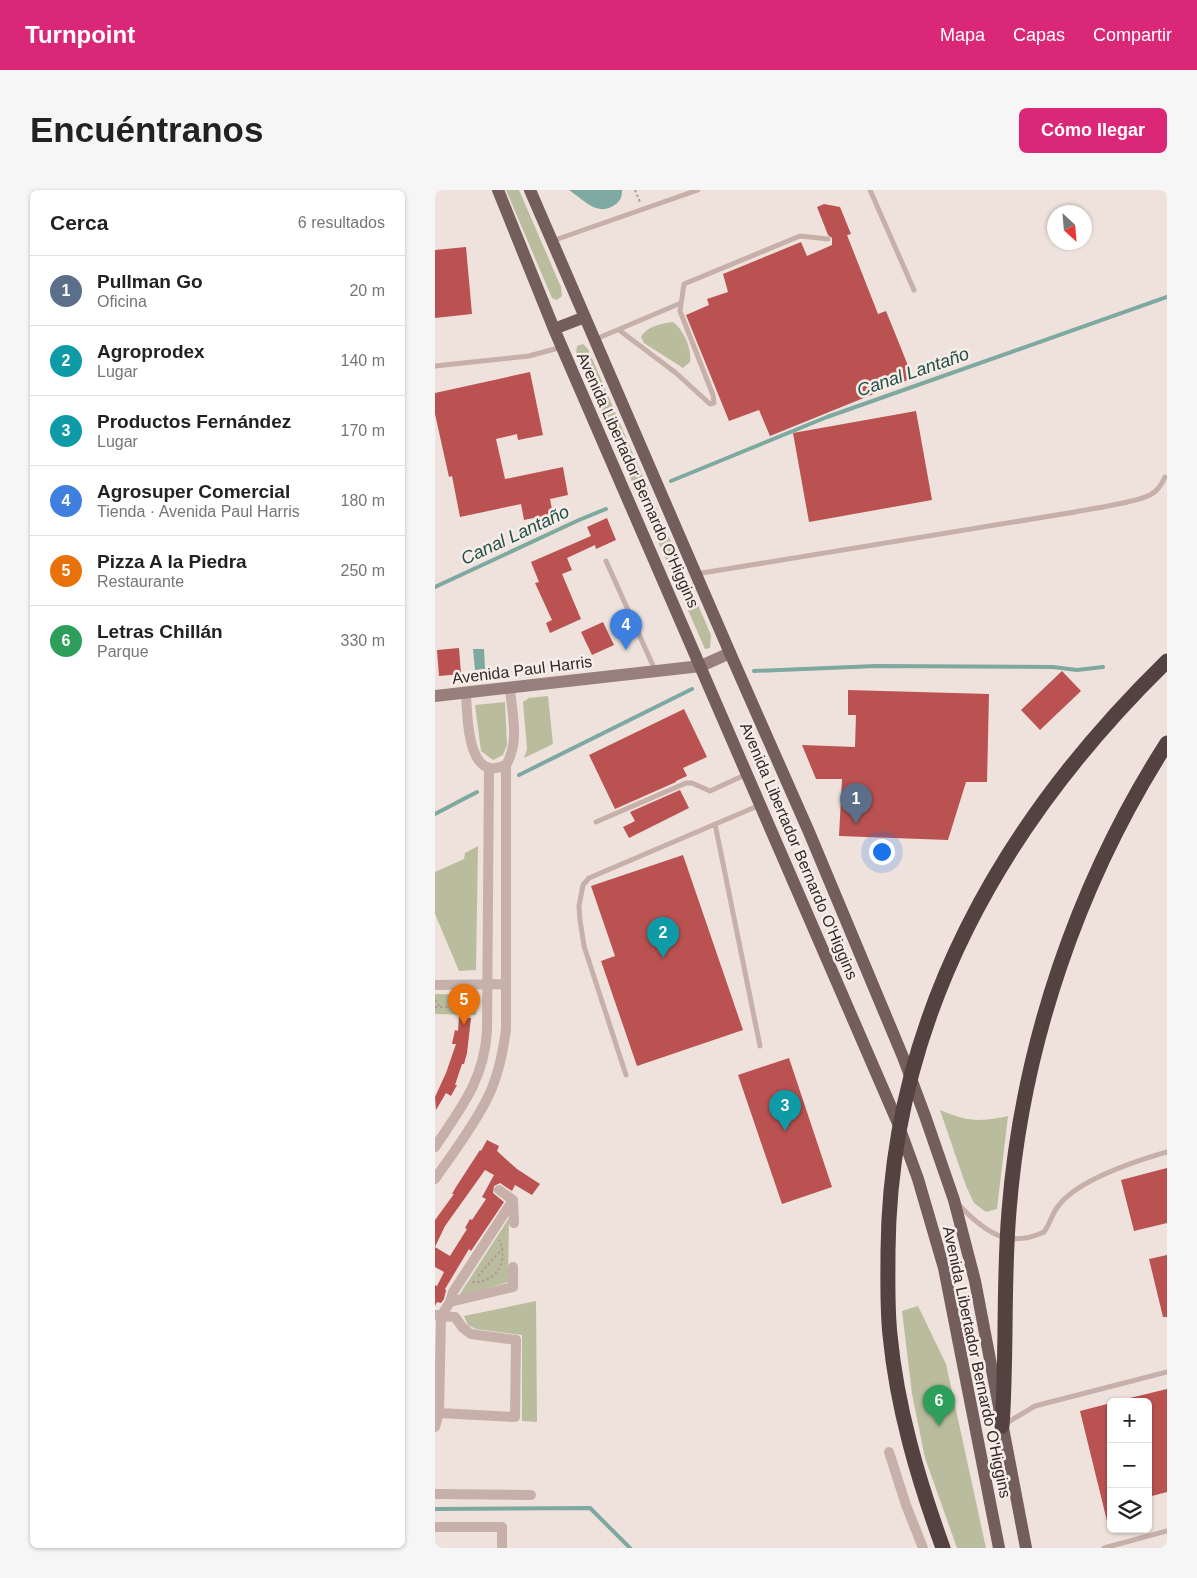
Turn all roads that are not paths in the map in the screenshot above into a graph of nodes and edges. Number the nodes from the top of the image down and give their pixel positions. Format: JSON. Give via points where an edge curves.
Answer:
{"nodes":[{"id":1,"x":498,"y":190,"type":"edge"},
{"id":2,"x":530,"y":190,"type":"edge"},
{"id":3,"x":698,"y":190,"type":"edge"},
{"id":4,"x":870,"y":190,"type":"edge"},
{"id":5,"x":827,"y":240,"type":"dead end"},
{"id":6,"x":552,"y":241,"type":"junction"},
{"id":7,"x":914,"y":290,"type":"dead end"},
{"id":8,"x":681,"y":303,"type":"junction"},
{"id":9,"x":585,"y":316,"type":"junction"},
{"id":10,"x":555,"y":329,"type":"junction"},
{"id":11,"x":619,"y":330,"type":"junction"},
{"id":12,"x":595,"y":340,"type":"junction"},
{"id":13,"x":563,"y":347,"type":"junction"},
{"id":14,"x":435,"y":366,"type":"edge"},
{"id":15,"x":1165,"y":477,"type":"dead end"},
{"id":16,"x":606,"y":561,"type":"dead end"},
{"id":17,"x":695,"y":574,"type":"junction"},
{"id":18,"x":730,"y":654,"type":"junction"},
{"id":19,"x":1167,"y":661,"type":"edge"},
{"id":20,"x":701,"y":666,"type":"junction"},
{"id":21,"x":655,"y":671,"type":"junction"},
{"id":22,"x":510,"y":688,"type":"junction"},
{"id":23,"x":466,"y":693,"type":"junction"},
{"id":24,"x":435,"y":696,"type":"edge"},
{"id":25,"x":1167,"y":743,"type":"edge"},
{"id":26,"x":505,"y":765,"type":"junction"},
{"id":27,"x":489,"y":768,"type":"junction"},
{"id":28,"x":748,"y":774,"type":"junction"},
{"id":29,"x":761,"y":804,"type":"junction"},
{"id":30,"x":596,"y":822,"type":"dead end"},
{"id":31,"x":715,"y":824,"type":"junction"},
{"id":32,"x":505,"y":984,"type":"junction"},
{"id":33,"x":435,"y":985,"type":"edge"},
{"id":34,"x":487,"y":985,"type":"junction"},
{"id":35,"x":760,"y":1046,"type":"dead end"},
{"id":36,"x":626,"y":1075,"type":"dead end"},
{"id":37,"x":435,"y":1147,"type":"edge"},
{"id":38,"x":1167,"y":1152,"type":"edge"},
{"id":39,"x":435,"y":1180,"type":"edge"},
{"id":40,"x":499,"y":1190,"type":"dead end"},
{"id":41,"x":513,"y":1200,"type":"junction"},
{"id":42,"x":954,"y":1200,"type":"junction"},
{"id":43,"x":514,"y":1223,"type":"dead end"},
{"id":44,"x":1007,"y":1239,"type":"junction"},
{"id":45,"x":513,"y":1267,"type":"dead end"},
{"id":46,"x":454,"y":1301,"type":"junction"},
{"id":47,"x":438,"y":1315,"type":"edge"},
{"id":48,"x":1167,"y":1372,"type":"edge"},
{"id":49,"x":439,"y":1413,"type":"junction"},
{"id":50,"x":435,"y":1426,"type":"edge"},
{"id":51,"x":1002,"y":1426,"type":"junction"},
{"id":52,"x":889,"y":1452,"type":"dead end"},
{"id":53,"x":435,"y":1494,"type":"edge"},
{"id":54,"x":531,"y":1495,"type":"dead end"},
{"id":55,"x":435,"y":1527,"type":"edge"},
{"id":56,"x":1167,"y":1531,"type":"edge"},
{"id":57,"x":502,"y":1548,"type":"edge"},
{"id":58,"x":923,"y":1548,"type":"edge"},
{"id":59,"x":943,"y":1548,"type":"edge"},
{"id":60,"x":999,"y":1548,"type":"edge"},
{"id":61,"x":1026,"y":1548,"type":"edge"},
{"id":62,"x":1104,"y":1548,"type":"edge"}],
"edges":[{"from":1,"to":10,"type":"main road","name":"Avenida Libertador Bernardo O'Higgins"},
{"from":2,"to":6,"type":"main road","name":"Avenida Libertador Bernardo O'Higgins"},
{"from":3,"to":6,"type":"lane"},
{"from":4,"to":7,"type":"lane"},
{"from":5,"to":8,"type":"lane","via":[[800,236],[705,274],[684,284]]},
{"from":6,"to":9,"type":"main road","name":"Avenida Libertador Bernardo O'Higgins"},
{"from":8,"to":11,"type":"lane"},
{"from":8,"to":11,"type":"lane","via":[[680,311],[714,403],[710,404],[677,373]]},
{"from":9,"to":10,"type":"main road"},
{"from":9,"to":12,"type":"main road","name":"Avenida Libertador Bernardo O'Higgins"},
{"from":10,"to":13,"type":"main road","name":"Avenida Libertador Bernardo O'Higgins"},
{"from":11,"to":12,"type":"lane"},
{"from":12,"to":17,"type":"main road","name":"Avenida Libertador Bernardo O'Higgins"},
{"from":13,"to":14,"type":"lane","via":[[529,356]]},
{"from":13,"to":20,"type":"main road","name":"Avenida Libertador Bernardo O'Higgins"},
{"from":15,"to":17,"type":"lane","via":[[1154,493],[1130,501]]},
{"from":16,"to":21,"type":"lane"},
{"from":17,"to":18,"type":"main road","name":"Avenida Libertador Bernardo O'Higgins"},
{"from":18,"to":20,"type":"main road","name":"Avenida Paul Harris"},
{"from":18,"to":42,"type":"main road","name":"Avenida Libertador Bernardo O'Higgins","via":[[795,799],[903,1057]]},
{"from":19,"to":59,"type":"highway","via":[[1073,764],[982,898],[935,998],[915,1057],[893,1164],[888,1264],[890,1333],[899,1396],[912,1450]]},
{"from":20,"to":21,"type":"main road","name":"Avenida Paul Harris"},
{"from":20,"to":28,"type":"main road","name":"Avenida Libertador Bernardo O'Higgins"},
{"from":21,"to":22,"type":"main road","name":"Avenida Paul Harris"},
{"from":22,"to":23,"type":"main road","name":"Avenida Paul Harris"},
{"from":22,"to":26,"type":"street","via":[[515,736],[511,756]]},
{"from":23,"to":24,"type":"main road","name":"Avenida Paul Harris"},
{"from":23,"to":27,"type":"street","via":[[470,740],[481,763]]},
{"from":25,"to":44,"type":"highway","via":[[1108,849],[1080,913],[1054,986],[1023,1106]]},
{"from":26,"to":27,"type":"street"},
{"from":26,"to":32,"type":"street"},
{"from":27,"to":34,"type":"street"},
{"from":28,"to":29,"type":"main road","name":"Avenida Libertador Bernardo O'Higgins"},
{"from":28,"to":30,"type":"lane","via":[[710,791],[686,783]]},
{"from":29,"to":31,"type":"lane"},
{"from":29,"to":60,"type":"main road","name":"Avenida Libertador Bernardo O'Higgins","via":[[875,1067],[918,1179],[944,1268]]},
{"from":31,"to":35,"type":"lane"},
{"from":31,"to":36,"type":"lane","via":[[589,878],[583,885],[579,906],[585,946]]},
{"from":32,"to":34,"type":"street"},
{"from":32,"to":39,"type":"street","via":[[505,1029],[496,1078],[487,1099]]},
{"from":33,"to":34,"type":"street"},
{"from":34,"to":37,"type":"street","via":[[486,1041],[481,1066],[470,1095]]},
{"from":38,"to":44,"type":"lane","via":[[1122,1166],[1080,1188],[1058,1206],[1044,1232],[1025,1239]]},
{"from":40,"to":41,"type":"street"},
{"from":41,"to":43,"type":"street"},
{"from":41,"to":46,"type":"street","via":[[453,1292]]},
{"from":42,"to":44,"type":"lane","via":[[981,1226]]},
{"from":42,"to":51,"type":"main road","name":"Avenida Libertador Bernardo O'Higgins","via":[[975,1281]]},
{"from":44,"to":51,"type":"highway"},
{"from":45,"to":46,"type":"street","via":[[513,1287]]},
{"from":46,"to":47,"type":"street"},
{"from":47,"to":49,"type":"street"},
{"from":47,"to":49,"type":"street","via":[[455,1317],[471,1334],[516,1340],[515,1417]]},
{"from":48,"to":51,"type":"lane","via":[[1035,1406]]},
{"from":49,"to":50,"type":"street"},
{"from":51,"to":61,"type":"main road","name":"Avenida Libertador Bernardo O'Higgins"},
{"from":52,"to":58,"type":"street"},
{"from":53,"to":54,"type":"street"},
{"from":55,"to":57,"type":"street","via":[[502,1527]]},
{"from":56,"to":62,"type":"lane"}]}
